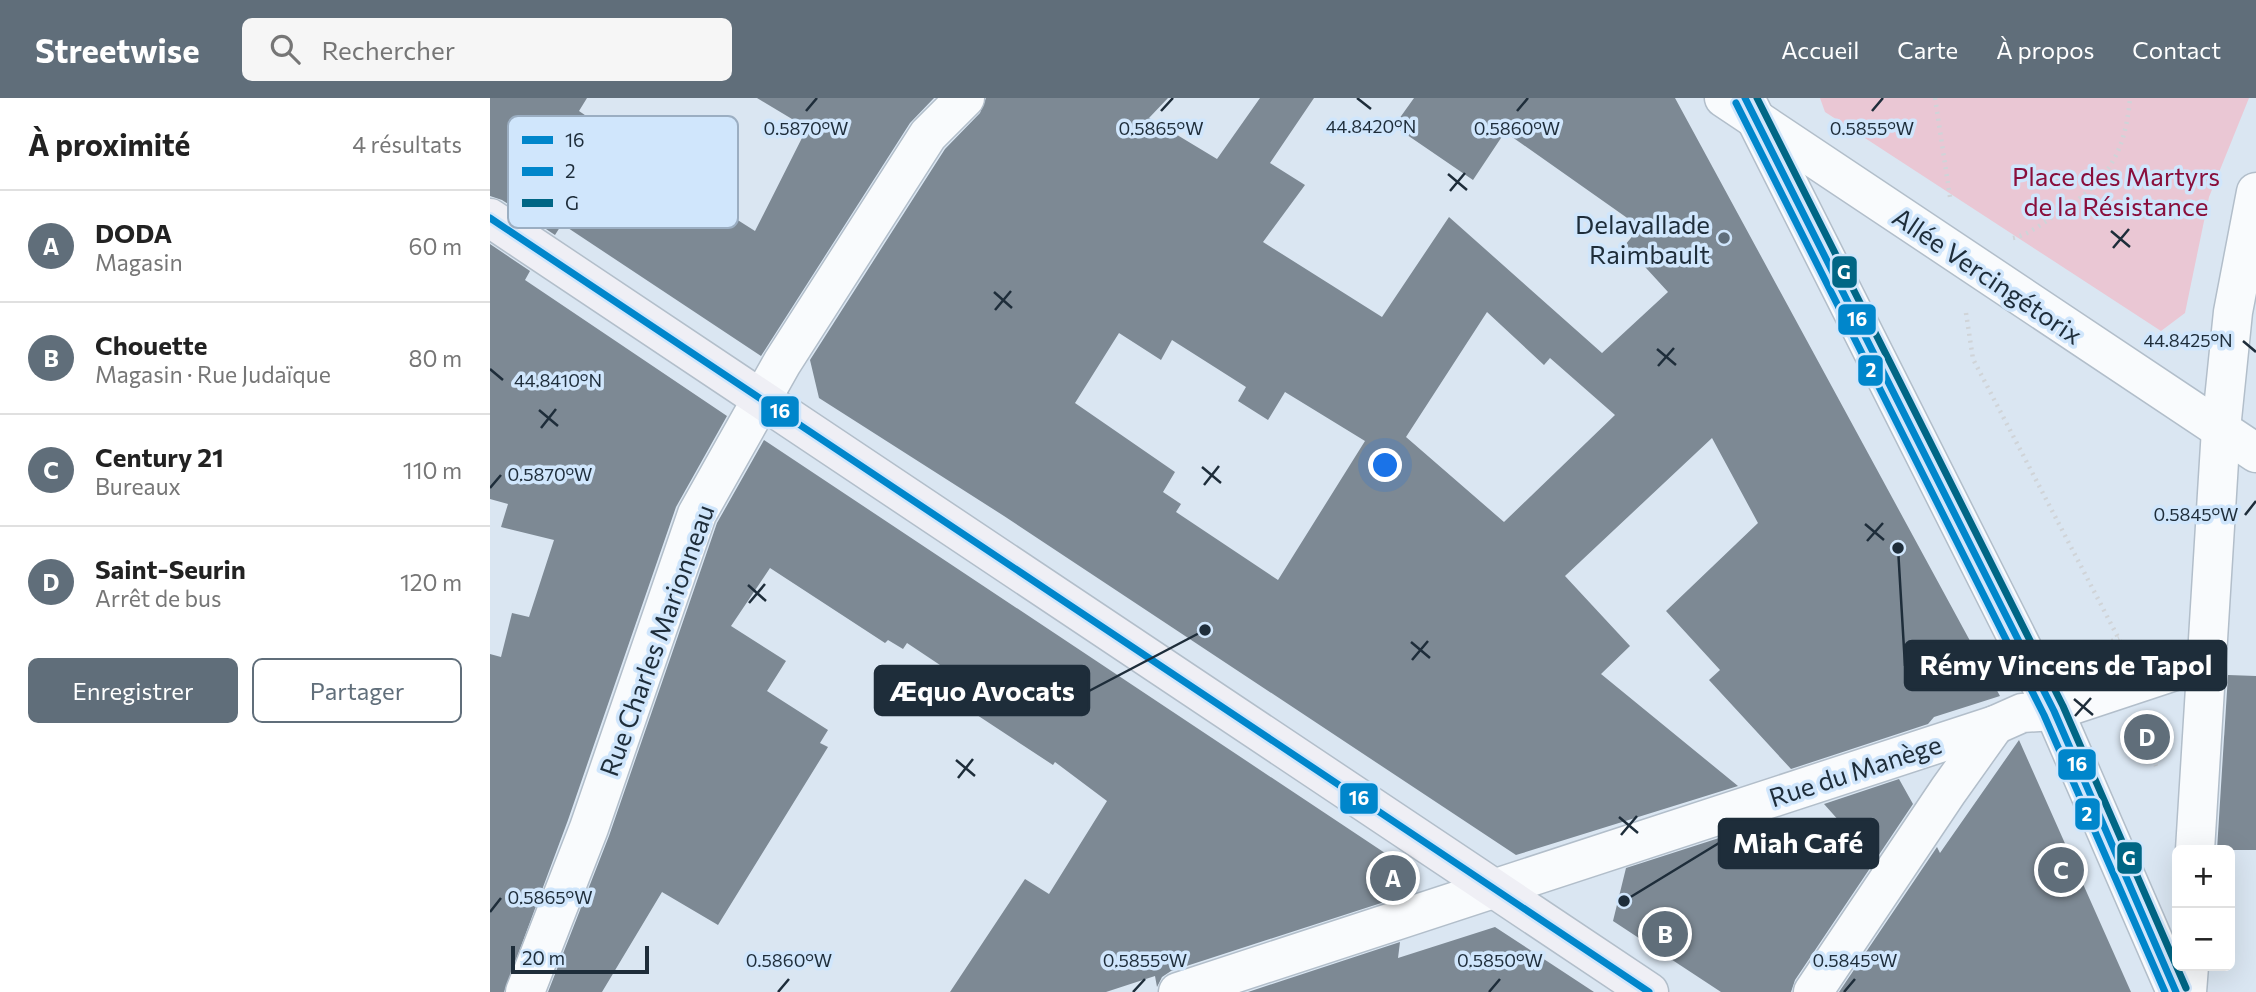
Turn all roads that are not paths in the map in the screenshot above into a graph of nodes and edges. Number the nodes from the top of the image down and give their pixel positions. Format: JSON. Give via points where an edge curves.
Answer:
{"nodes":[{"id":1,"x":965,"y":98,"type":"edge"},
{"id":2,"x":1724,"y":98,"type":"edge"},
{"id":3,"x":1750,"y":109,"type":"edge"},
{"id":4,"x":2256,"y":192,"type":"edge"},
{"id":5,"x":490,"y":218,"type":"edge"},
{"id":6,"x":760,"y":398,"type":"junction"},
{"id":7,"x":2221,"y":429,"type":"junction"},
{"id":8,"x":2256,"y":453,"type":"edge"},
{"id":9,"x":2205,"y":661,"type":"junction"},
{"id":10,"x":2054,"y":711,"type":"junction"},
{"id":11,"x":1996,"y":725,"type":"junction"},
{"id":12,"x":2195,"y":845,"type":"edge"},
{"id":13,"x":1494,"y":887,"type":"junction"},
{"id":14,"x":2189,"y":971,"type":"edge"},
{"id":15,"x":525,"y":992,"type":"edge"},
{"id":16,"x":1178,"y":992,"type":"edge"},
{"id":17,"x":1649,"y":992,"type":"edge"},
{"id":18,"x":1813,"y":992,"type":"edge"},
{"id":19,"x":2176,"y":992,"type":"edge"},
{"id":20,"x":2187,"y":992,"type":"edge"}],
"edges":[{"from":1,"to":6,"type":"street","name":"Rue Charles Marionneau","via":[[928,135]]},
{"from":2,"to":3,"type":"street","name":"Allée Vercingétorix"},
{"from":3,"to":7,"type":"street","name":"Allée Vercingétorix"},
{"from":3,"to":10,"type":"street"},
{"from":4,"to":7,"type":"street","via":[[2233,312]]},
{"from":5,"to":6,"type":"main road"},
{"from":6,"to":13,"type":"main road"},
{"from":6,"to":15,"type":"street","name":"Rue Charles Marionneau","via":[[697,514],[589,828]]},
{"from":7,"to":8,"type":"street","name":"Allée Vercingétorix"},
{"from":7,"to":9,"type":"street"},
{"from":9,"to":10,"type":"street","name":"Rue du Manège"},
{"from":9,"to":12,"type":"street"},
{"from":10,"to":11,"type":"street","name":"Rue du Manège","via":[[2022,713]]},
{"from":10,"to":19,"type":"street"},
{"from":11,"to":13,"type":"street","name":"Rue du Manège"},
{"from":11,"to":18,"type":"street"},
{"from":13,"to":16,"type":"street","name":"Rue du Manège"},
{"from":13,"to":17,"type":"main road"},
{"from":14,"to":20,"type":"street"}]}
